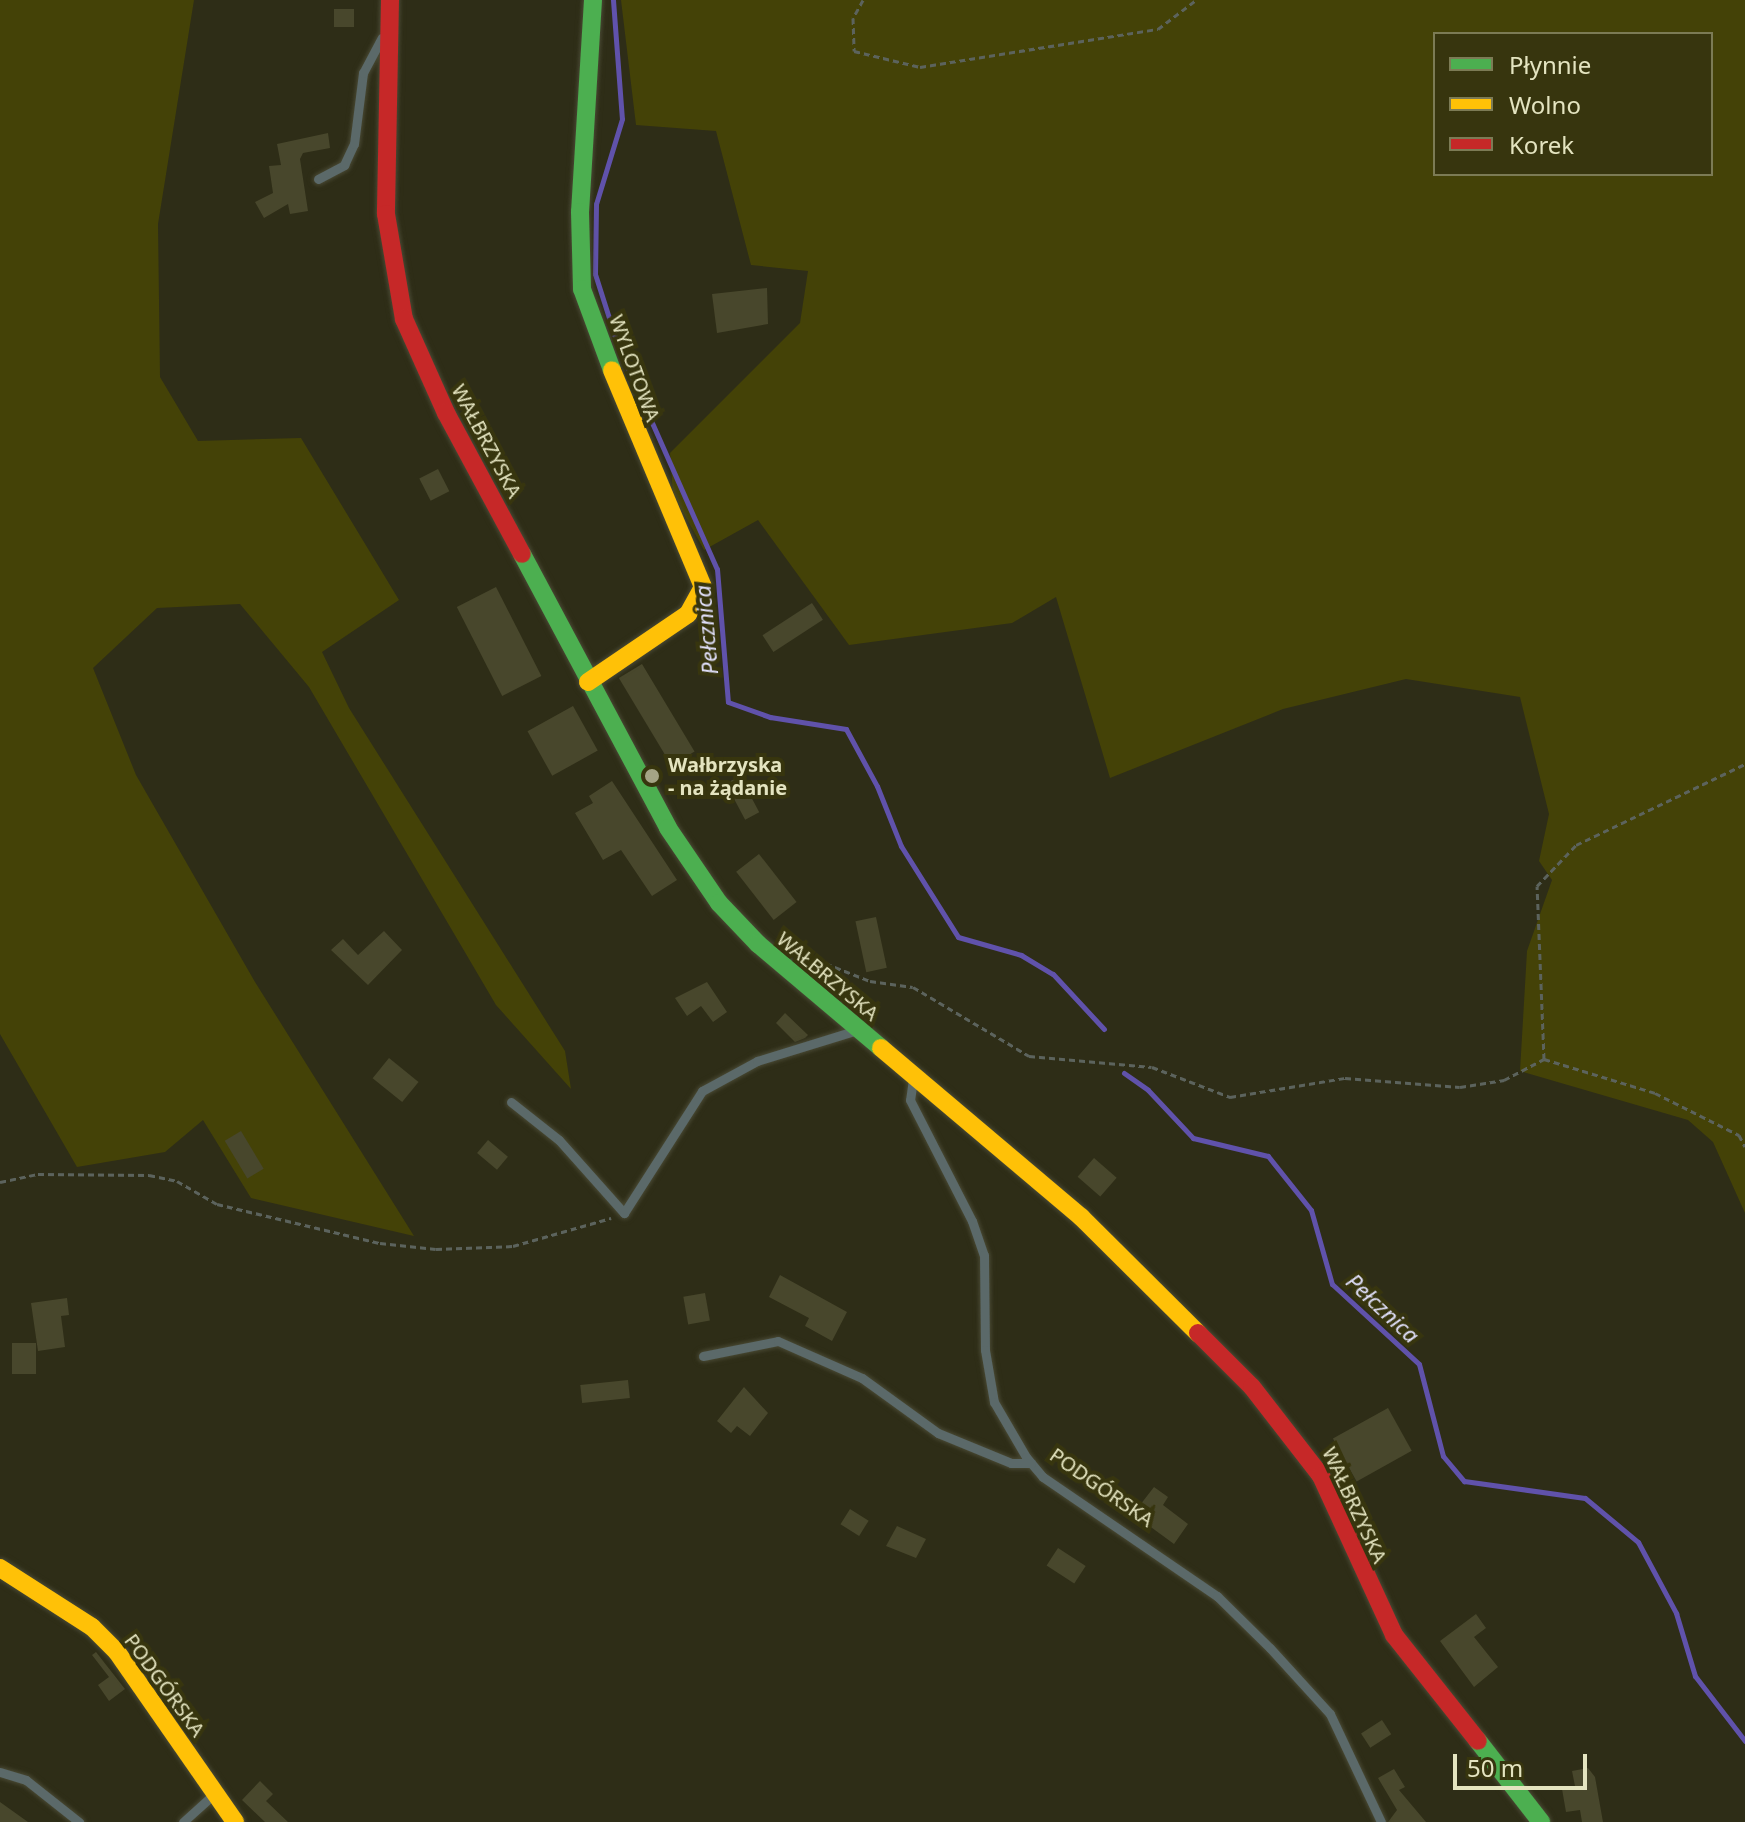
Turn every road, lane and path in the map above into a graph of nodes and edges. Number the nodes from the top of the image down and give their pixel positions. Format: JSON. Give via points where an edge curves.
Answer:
{"nodes":[{"id":1,"x":390,"y":0,"type":"edge"},
{"id":2,"x":593,"y":0,"type":"edge"},
{"id":3,"x":863,"y":0,"type":"edge"},
{"id":4,"x":1196,"y":0,"type":"edge"},
{"id":5,"x":390,"y":25,"type":"junction"},
{"id":6,"x":318,"y":179,"type":"dead end"},
{"id":7,"x":588,"y":682,"type":"junction"},
{"id":8,"x":1745,"y":764,"type":"edge"},
{"id":9,"x":793,"y":950,"type":"dead end"},
{"id":10,"x":857,"y":1029,"type":"junction"},
{"id":11,"x":1544,"y":1059,"type":"junction"},
{"id":12,"x":913,"y":1076,"type":"junction"},
{"id":13,"x":511,"y":1102,"type":"dead end"},
{"id":14,"x":1745,"y":1147,"type":"edge"},
{"id":15,"x":0,"y":1182,"type":"edge"},
{"id":16,"x":624,"y":1213,"type":"junction"},
{"id":17,"x":703,"y":1356,"type":"dead end"},
{"id":18,"x":1031,"y":1463,"type":"junction"},
{"id":19,"x":0,"y":1568,"type":"edge"},
{"id":20,"x":0,"y":1772,"type":"edge"},
{"id":21,"x":214,"y":1794,"type":"junction"},
{"id":22,"x":79,"y":1822,"type":"edge"},
{"id":23,"x":183,"y":1822,"type":"edge"},
{"id":24,"x":235,"y":1822,"type":"edge"},
{"id":25,"x":1381,"y":1822,"type":"edge"},
{"id":26,"x":1541,"y":1822,"type":"edge"}],
"edges":[{"from":1,"to":5,"type":"main road","name":"WAŁBRZYSKA"},
{"from":2,"to":7,"type":"main road","name":"WYLOTOWA","via":[[580,212],[582,289],[632,424],[703,587],[688,614]]},
{"from":3,"to":4,"type":"path","via":[[853,18],[854,51],[920,67],[1158,29]]},
{"from":5,"to":6,"type":"lane","via":[[363,73],[354,144],[344,165]]},
{"from":5,"to":7,"type":"main road","name":"WAŁBRZYSKA","via":[[386,214],[395,292],[446,413]]},
{"from":7,"to":10,"type":"main road","name":"WAŁBRZYSKA","via":[[668,828],[719,903]]},
{"from":8,"to":11,"type":"path","via":[[1576,845],[1537,886]]},
{"from":9,"to":11,"type":"path","via":[[870,981],[913,987],[1029,1056],[1152,1067],[1230,1097],[1345,1078],[1460,1087],[1504,1080]]},
{"from":10,"to":12,"type":"main road","name":"WAŁBRZYSKA"},
{"from":10,"to":16,"type":"lane","via":[[757,1061],[702,1091]]},
{"from":11,"to":14,"type":"path","via":[[1655,1093],[1739,1135]]},
{"from":12,"to":18,"type":"lane","name":"PODGÓRSKA","via":[[910,1100],[984,1255],[985,1350],[994,1402]]},
{"from":12,"to":26,"type":"main road","name":"WAŁBRZYSKA","via":[[1081,1217],[1252,1387],[1321,1476],[1394,1635]]},
{"from":13,"to":16,"type":"lane","via":[[559,1140]]},
{"from":15,"to":16,"type":"path","via":[[38,1174],[149,1175],[177,1181],[217,1204],[380,1243],[436,1249],[513,1246],[593,1227]]},
{"from":17,"to":18,"type":"lane","via":[[778,1341],[862,1378],[938,1433],[1011,1463]]},
{"from":18,"to":25,"type":"lane","name":"PODGÓRSKA","via":[[1043,1477],[1217,1596],[1270,1648],[1330,1714]]},
{"from":19,"to":21,"type":"main road","name":"PODGÓRSKA","via":[[92,1627],[117,1652]]},
{"from":20,"to":22,"type":"lane","via":[[26,1780]]},
{"from":21,"to":23,"type":"lane"},
{"from":21,"to":24,"type":"main road","name":"PODGÓRSKA"}]}
